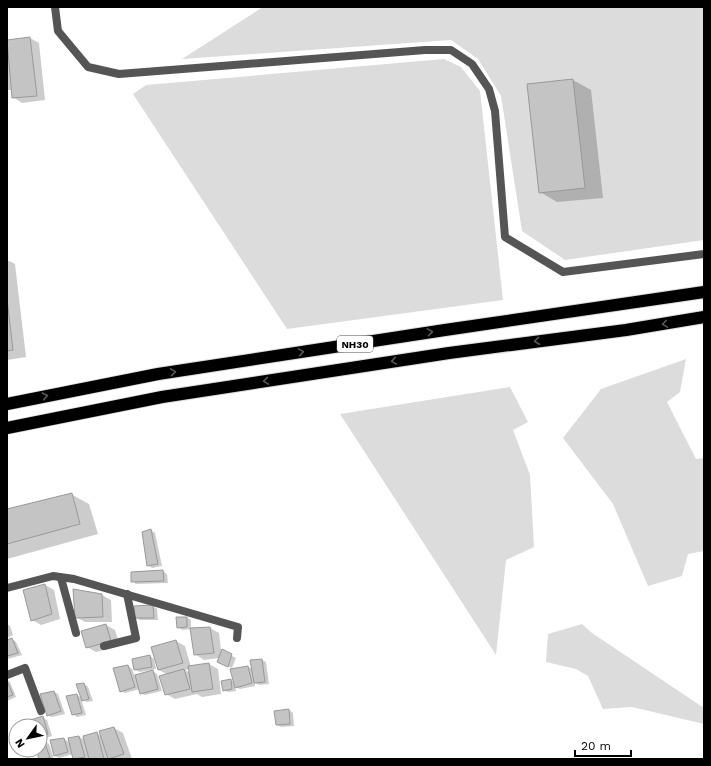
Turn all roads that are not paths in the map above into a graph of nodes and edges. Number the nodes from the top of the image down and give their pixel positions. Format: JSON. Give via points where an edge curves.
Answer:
{"nodes":[{"id":1,"x":54,"y":7,"type":"edge"},
{"id":2,"x":704,"y":254,"type":"edge"},
{"id":3,"x":704,"y":292,"type":"edge"},
{"id":4,"x":704,"y":317,"type":"edge"},
{"id":5,"x":7,"y":404,"type":"edge"},
{"id":6,"x":7,"y":428,"type":"edge"},
{"id":7,"x":62,"y":578,"type":"junction"},
{"id":8,"x":7,"y":588,"type":"edge"},
{"id":9,"x":127,"y":594,"type":"junction"},
{"id":10,"x":76,"y":633,"type":"dead end"},
{"id":11,"x":237,"y":638,"type":"dead end"},
{"id":12,"x":104,"y":646,"type":"dead end"},
{"id":13,"x":7,"y":675,"type":"edge"},
{"id":14,"x":40,"y":712,"type":"dead end"}],
"edges":[{"from":1,"to":2,"type":"street","via":[[58,30],[88,68],[119,74],[451,50],[472,64],[489,89],[495,111],[505,238],[563,272]]},
{"from":5,"to":3,"type":"highway","number":"NH30","one_way":true,"via":[[158,374]]},
{"from":4,"to":6,"type":"highway","number":"NH30","one_way":true,"via":[[162,397]]},
{"from":7,"to":8,"type":"street","via":[[53,576]]},
{"from":7,"to":9,"type":"street"},
{"from":7,"to":10,"type":"street"},
{"from":9,"to":11,"type":"street","via":[[238,627]]},
{"from":9,"to":12,"type":"street","via":[[136,638]]},
{"from":13,"to":14,"type":"street","via":[[25,668]]}]}
